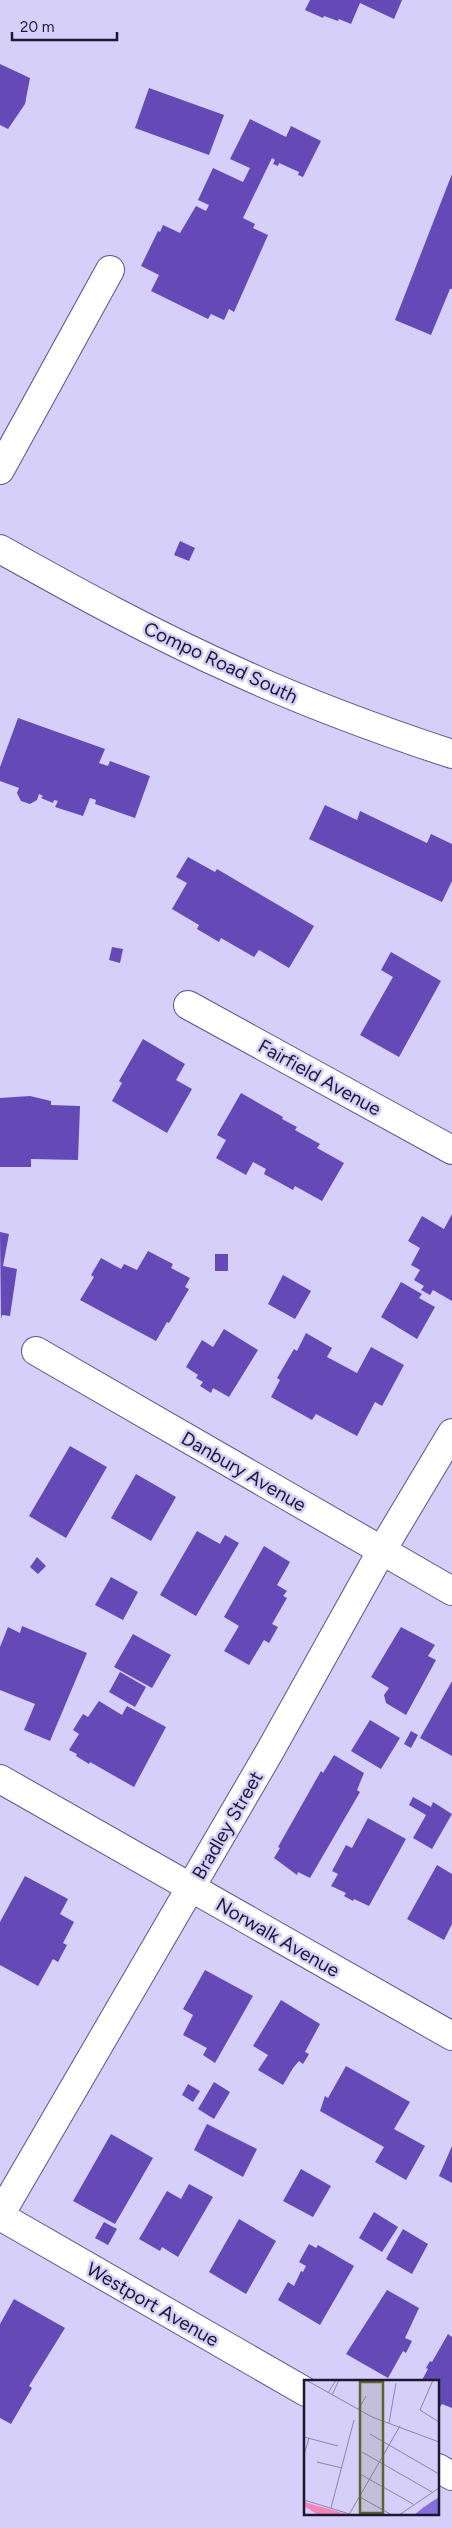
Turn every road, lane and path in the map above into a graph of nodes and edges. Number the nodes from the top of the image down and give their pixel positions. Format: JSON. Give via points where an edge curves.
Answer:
{"nodes":[{"id":1,"x":110,"y":270,"type":"dead end"},
{"id":2,"x":0,"y":470,"type":"edge"},
{"id":3,"x":0,"y":549,"type":"edge"},
{"id":4,"x":452,"y":754,"type":"edge"},
{"id":5,"x":188,"y":1005,"type":"dead end"},
{"id":6,"x":452,"y":1150,"type":"edge"},
{"id":7,"x":36,"y":1351,"type":"dead end"},
{"id":8,"x":452,"y":1433,"type":"edge"},
{"id":9,"x":382,"y":1550,"type":"junction"},
{"id":10,"x":452,"y":1591,"type":"edge"},
{"id":11,"x":0,"y":1779,"type":"edge"},
{"id":12,"x":191,"y":1887,"type":"junction"},
{"id":13,"x":452,"y":2036,"type":"edge"},
{"id":14,"x":0,"y":2215,"type":"edge"},
{"id":15,"x":304,"y":2391,"type":"edge"},
{"id":16,"x":440,"y":2469,"type":"edge"},
{"id":17,"x":452,"y":2476,"type":"edge"}],
"edges":[{"from":1,"to":2,"type":"street"},
{"from":3,"to":4,"type":"street","name":"Compo Road South","via":[[235,671],[336,713]]},
{"from":5,"to":6,"type":"street","name":"Fairfield Avenue"},
{"from":7,"to":9,"type":"street","name":"Danbury Avenue"},
{"from":8,"to":9,"type":"street","name":"Bradley Street"},
{"from":9,"to":10,"type":"street","name":"Danbury Avenue"},
{"from":9,"to":12,"type":"street","name":"Bradley Street"},
{"from":11,"to":12,"type":"street","name":"Norwalk Avenue"},
{"from":12,"to":13,"type":"street","name":"Norwalk Avenue"},
{"from":12,"to":14,"type":"street","name":"Bradley Street"},
{"from":14,"to":15,"type":"street","name":"Westport Avenue"},
{"from":16,"to":17,"type":"street"}]}
